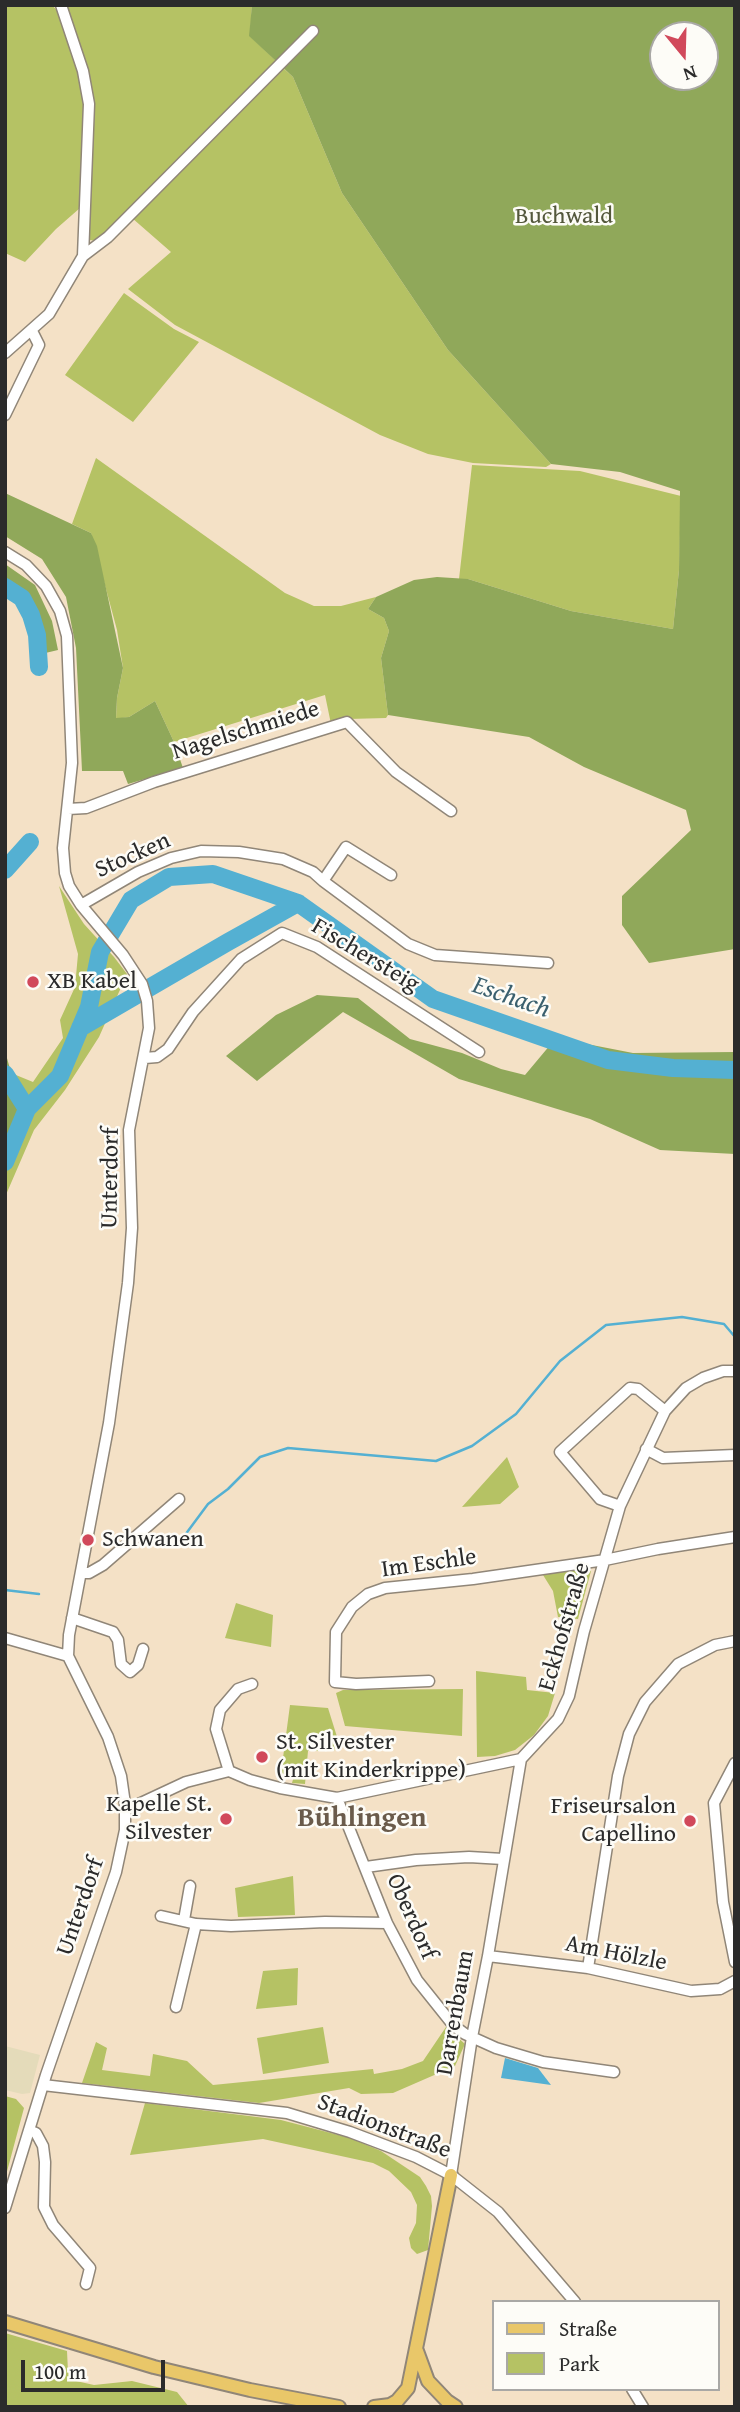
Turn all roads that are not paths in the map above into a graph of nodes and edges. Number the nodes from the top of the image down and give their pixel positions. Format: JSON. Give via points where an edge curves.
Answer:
{"nodes":[{"id":1,"x":61,"y":5,"type":"edge"},
{"id":2,"x":313,"y":31,"type":"dead end"},
{"id":3,"x":83,"y":256,"type":"junction"},
{"id":4,"x":32,"y":331,"type":"junction"},
{"id":5,"x":5,"y":353,"type":"edge"},
{"id":6,"x":5,"y":415,"type":"edge"},
{"id":7,"x":5,"y":552,"type":"edge"},
{"id":8,"x":68,"y":809,"type":"junction"},
{"id":9,"x":451,"y":811,"type":"dead end"},
{"id":10,"x":391,"y":875,"type":"dead end"},
{"id":11,"x":323,"y":881,"type":"junction"},
{"id":12,"x":81,"y":905,"type":"junction"},
{"id":13,"x":548,"y":962,"type":"dead end"},
{"id":14,"x":479,"y":1052,"type":"dead end"},
{"id":15,"x":145,"y":1058,"type":"junction"},
{"id":16,"x":735,"y":1371,"type":"edge"},
{"id":17,"x":665,"y":1411,"type":"junction"},
{"id":18,"x":646,"y":1449,"type":"junction"},
{"id":19,"x":735,"y":1455,"type":"edge"},
{"id":20,"x":179,"y":1499,"type":"dead end"},
{"id":21,"x":620,"y":1506,"type":"junction"},
{"id":22,"x":735,"y":1537,"type":"edge"},
{"id":23,"x":605,"y":1560,"type":"junction"},
{"id":24,"x":80,"y":1573,"type":"junction"},
{"id":25,"x":72,"y":1618,"type":"junction"},
{"id":26,"x":5,"y":1638,"type":"edge"},
{"id":27,"x":735,"y":1641,"type":"edge"},
{"id":28,"x":143,"y":1649,"type":"dead end"},
{"id":29,"x":68,"y":1656,"type":"junction"},
{"id":30,"x":429,"y":1681,"type":"dead end"},
{"id":31,"x":252,"y":1684,"type":"dead end"},
{"id":32,"x":521,"y":1759,"type":"junction"},
{"id":33,"x":735,"y":1763,"type":"edge"},
{"id":34,"x":229,"y":1771,"type":"junction"},
{"id":35,"x":337,"y":1798,"type":"junction"},
{"id":36,"x":126,"y":1810,"type":"junction"},
{"id":37,"x":503,"y":1859,"type":"junction"},
{"id":38,"x":366,"y":1867,"type":"junction"},
{"id":39,"x":190,"y":1886,"type":"dead end"},
{"id":40,"x":161,"y":1916,"type":"dead end"},
{"id":41,"x":184,"y":1920,"type":"junction"},
{"id":42,"x":387,"y":1923,"type":"junction"},
{"id":43,"x":196,"y":1924,"type":"junction"},
{"id":44,"x":488,"y":1956,"type":"junction"},
{"id":45,"x":735,"y":1962,"type":"edge"},
{"id":46,"x":588,"y":1968,"type":"junction"},
{"id":47,"x":735,"y":1981,"type":"edge"},
{"id":48,"x":176,"y":2007,"type":"dead end"},
{"id":49,"x":472,"y":2037,"type":"junction"},
{"id":50,"x":614,"y":2072,"type":"dead end"},
{"id":51,"x":43,"y":2085,"type":"junction"},
{"id":52,"x":29,"y":2130,"type":"junction"},
{"id":53,"x":451,"y":2175,"type":"junction"},
{"id":54,"x":5,"y":2208,"type":"edge"},
{"id":55,"x":86,"y":2284,"type":"dead end"},
{"id":56,"x":573,"y":2300,"type":"edge"},
{"id":57,"x":5,"y":2322,"type":"edge"},
{"id":58,"x":416,"y":2351,"type":"junction"},
{"id":59,"x":339,"y":2407,"type":"edge"},
{"id":60,"x":374,"y":2407,"type":"edge"},
{"id":61,"x":456,"y":2407,"type":"edge"}],
"edges":[{"from":1,"to":3,"type":"street","via":[[89,104]]},
{"from":2,"to":3,"type":"street","via":[[108,237]]},
{"from":3,"to":4,"type":"street","via":[[49,314]]},
{"from":4,"to":5,"type":"street"},
{"from":4,"to":6,"type":"street","via":[[38,345]]},
{"from":7,"to":8,"type":"street","name":"Unterdorf","via":[[46,586],[64,624],[72,762]]},
{"from":8,"to":9,"type":"street","name":"Nagelschmiede","via":[[86,808],[347,722],[396,772]]},
{"from":8,"to":12,"type":"street","name":"Unterdorf","via":[[65,873]]},
{"from":10,"to":11,"type":"street","via":[[346,847]]},
{"from":11,"to":12,"type":"street","name":"Stocken","via":[[283,859],[201,851],[138,872]]},
{"from":11,"to":13,"type":"street","name":"Stocken","via":[[408,944],[435,955]]},
{"from":12,"to":15,"type":"street","name":"Unterdorf","via":[[144,988],[149,1028]]},
{"from":14,"to":15,"type":"street","name":"Fischersteig","via":[[317,947],[282,933],[241,959],[193,1012],[168,1049]]},
{"from":15,"to":24,"type":"street","name":"Unterdorf","via":[[129,1130],[132,1228],[128,1283],[109,1423]]},
{"from":16,"to":17,"type":"street","name":"Eckhofstraße","via":[[703,1378],[686,1388]]},
{"from":17,"to":18,"type":"street","name":"Eckhofstraße"},
{"from":17,"to":21,"type":"street","via":[[638,1389],[630,1388],[561,1452],[600,1499]]},
{"from":18,"to":19,"type":"street","via":[[663,1458]]},
{"from":18,"to":21,"type":"street","name":"Eckhofstraße"},
{"from":20,"to":24,"type":"street","via":[[103,1565]]},
{"from":21,"to":23,"type":"street","name":"Eckhofstraße"},
{"from":22,"to":23,"type":"street"},
{"from":23,"to":30,"type":"street","name":"Im Eschle","via":[[385,1588],[352,1606],[336,1632],[335,1682]]},
{"from":23,"to":32,"type":"street","name":"Eckhofstraße","via":[[569,1696],[558,1719]]},
{"from":24,"to":25,"type":"street","name":"Unterdorf"},
{"from":25,"to":28,"type":"street","via":[[113,1632],[121,1664],[130,1672],[138,1665]]},
{"from":25,"to":29,"type":"street","name":"Unterdorf"},
{"from":26,"to":29,"type":"street"},
{"from":27,"to":46,"type":"street","via":[[715,1645],[678,1664],[645,1702],[629,1734],[616,1785]]},
{"from":29,"to":36,"type":"street","name":"Unterdorf","via":[[108,1737]]},
{"from":31,"to":34,"type":"street","via":[[238,1689],[220,1710],[216,1729]]},
{"from":32,"to":35,"type":"street"},
{"from":32,"to":37,"type":"street","name":"Darrenbaum"},
{"from":33,"to":45,"type":"street","via":[[714,1804],[723,1902]]},
{"from":34,"to":35,"type":"street","via":[[280,1788]]},
{"from":34,"to":36,"type":"street","via":[[186,1782]]},
{"from":35,"to":38,"type":"street","name":"Oberdorf"},
{"from":36,"to":51,"type":"street","name":"Unterdorf","via":[[116,1872]]},
{"from":37,"to":38,"type":"street","via":[[415,1860]]},
{"from":37,"to":44,"type":"street","name":"Darrenbaum"},
{"from":38,"to":42,"type":"street","name":"Oberdorf"},
{"from":39,"to":41,"type":"street"},
{"from":40,"to":41,"type":"street"},
{"from":41,"to":43,"type":"street"},
{"from":42,"to":43,"type":"street"},
{"from":42,"to":49,"type":"street","name":"Oberdorf","via":[[417,1980],[453,2025]]},
{"from":43,"to":48,"type":"street"},
{"from":44,"to":46,"type":"street","name":"Am Hölzle"},
{"from":44,"to":49,"type":"street","name":"Darrenbaum"},
{"from":46,"to":47,"type":"street","name":"Am Hölzle","via":[[691,1991],[720,1989]]},
{"from":49,"to":50,"type":"street","name":"Oberdorf","via":[[543,2062]]},
{"from":49,"to":53,"type":"street","name":"Darrenbaum"},
{"from":51,"to":52,"type":"street","name":"Unterdorf"},
{"from":51,"to":53,"type":"street","name":"Stadionstraße","via":[[287,2113],[350,2132]]},
{"from":52,"to":54,"type":"street","name":"Unterdorf"},
{"from":52,"to":55,"type":"street","via":[[43,2146],[44,2207],[53,2225],[90,2268]]},
{"from":53,"to":56,"type":"street","name":"Stadionstraße","via":[[498,2212]]},
{"from":53,"to":58,"type":"main road"},
{"from":57,"to":59,"type":"main road","via":[[228,2385]]},
{"from":58,"to":60,"type":"main road","via":[[404,2395]]},
{"from":58,"to":61,"type":"main road","via":[[428,2381]]}]}
